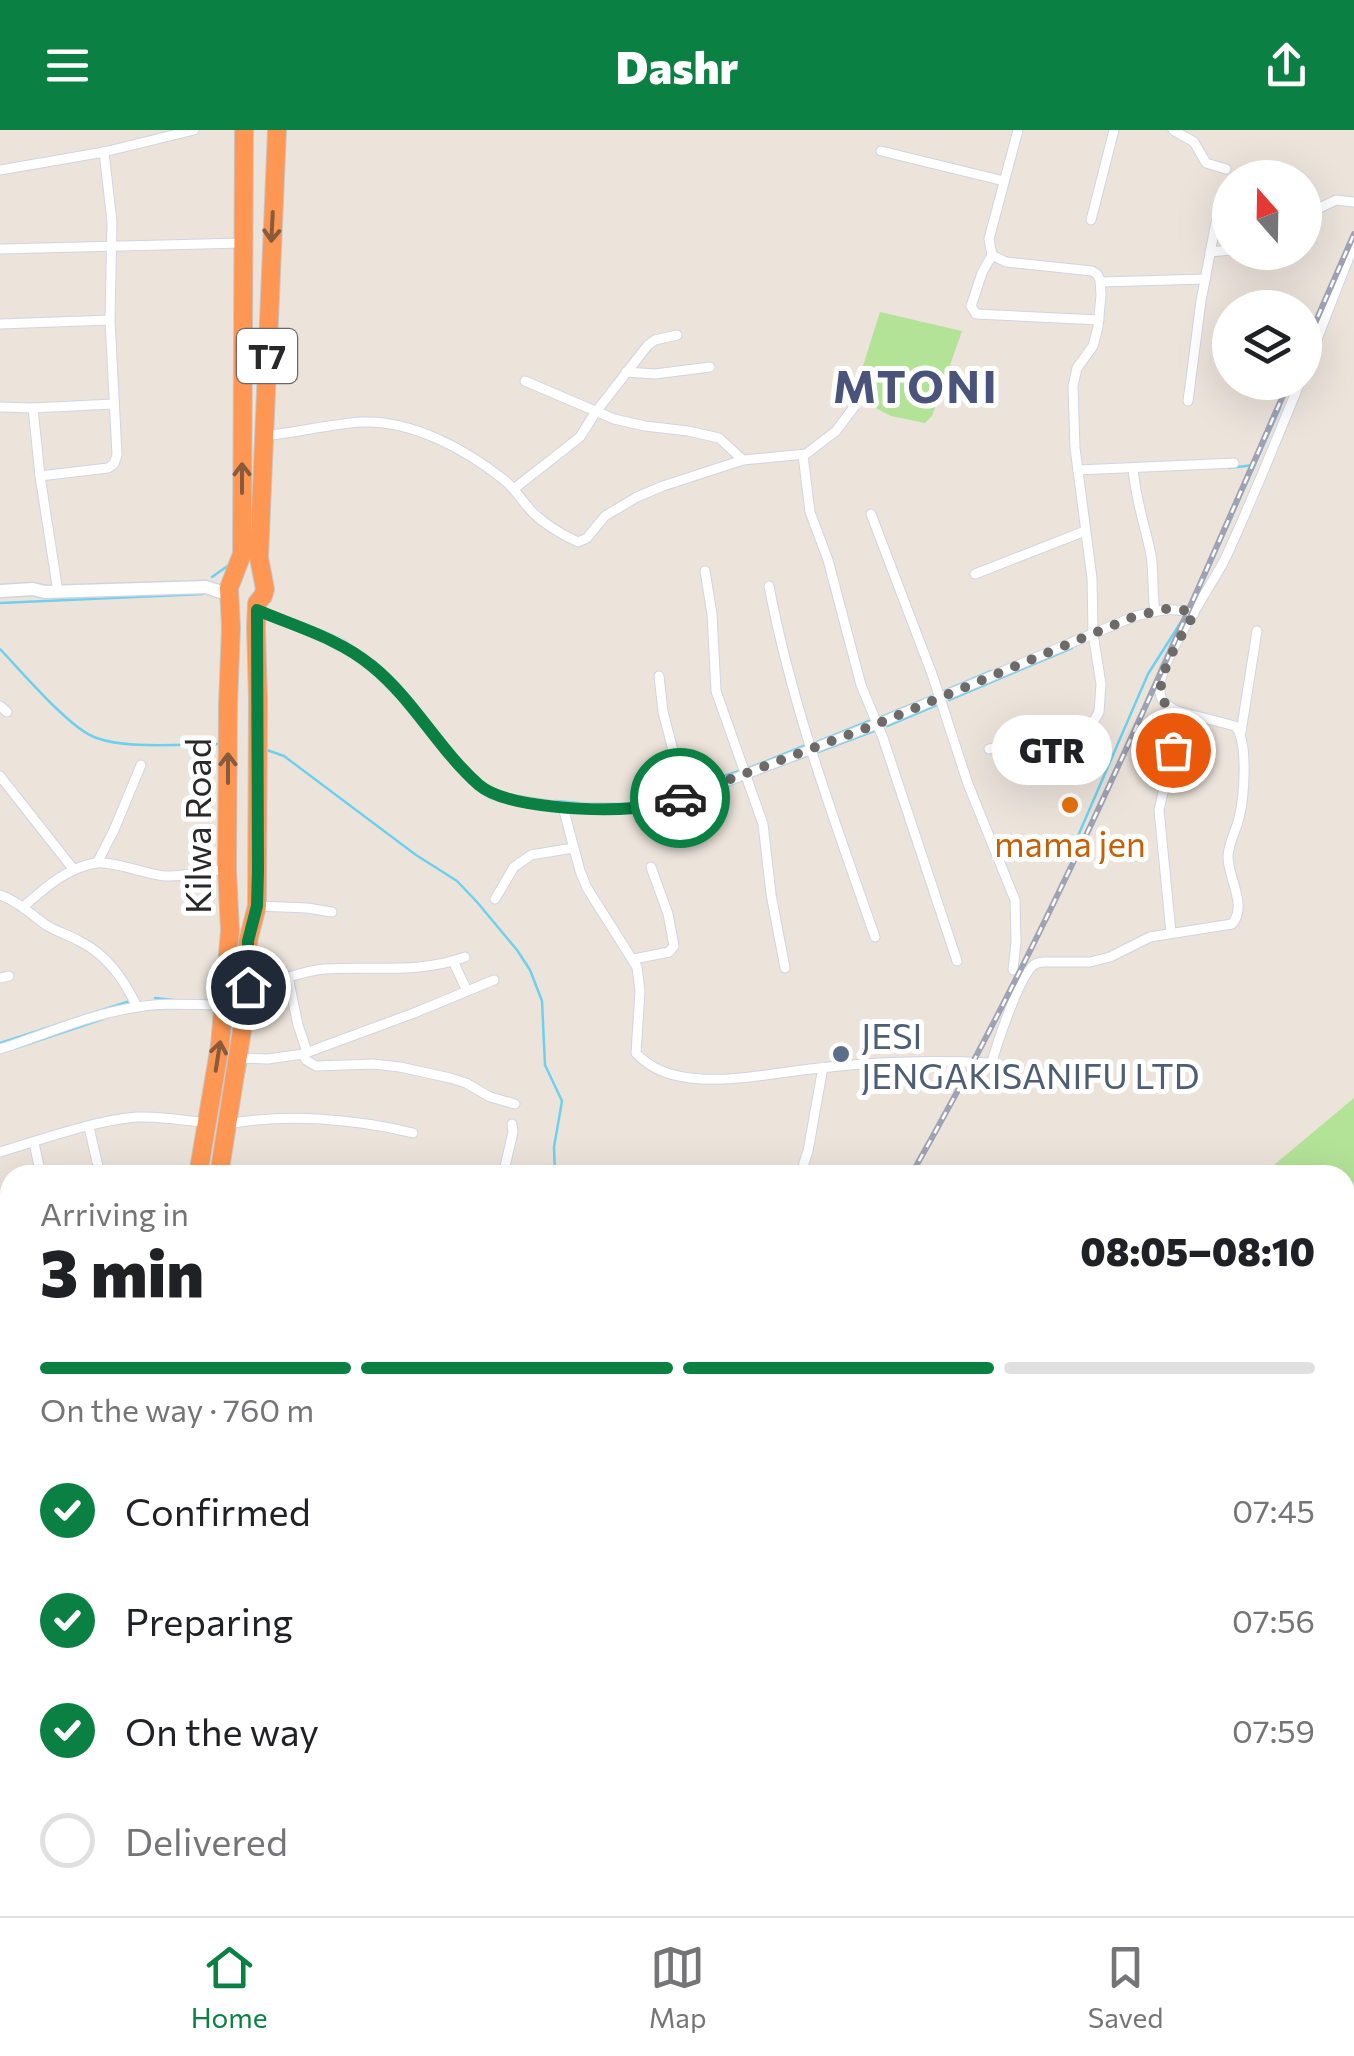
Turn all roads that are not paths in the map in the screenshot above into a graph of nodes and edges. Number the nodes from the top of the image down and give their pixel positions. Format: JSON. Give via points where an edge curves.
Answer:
{"nodes":[{"id":1,"x":194,"y":130,"type":"edge"},
{"id":2,"x":244,"y":130,"type":"edge"},
{"id":3,"x":277,"y":130,"type":"edge"},
{"id":4,"x":1018,"y":130,"type":"edge"},
{"id":5,"x":1114,"y":130,"type":"edge"},
{"id":6,"x":1173,"y":130,"type":"edge"},
{"id":7,"x":881,"y":151,"type":"dead end"},
{"id":8,"x":104,"y":152,"type":"junction"},
{"id":9,"x":1212,"y":165,"type":"edge"},
{"id":10,"x":0,"y":170,"type":"edge"},
{"id":11,"x":1004,"y":180,"type":"junction"},
{"id":12,"x":1354,"y":202,"type":"edge"},
{"id":13,"x":1322,"y":207,"type":"edge"},
{"id":14,"x":1091,"y":220,"type":"dead end"},
{"id":15,"x":1212,"y":242,"type":"edge"},
{"id":16,"x":242,"y":243,"type":"junction"},
{"id":17,"x":1354,"y":244,"type":"edge"},
{"id":18,"x":110,"y":246,"type":"junction"},
{"id":19,"x":0,"y":249,"type":"edge"},
{"id":20,"x":1210,"y":252,"type":"joint"},
{"id":21,"x":992,"y":255,"type":"junction"},
{"id":22,"x":1205,"y":279,"type":"junction"},
{"id":23,"x":1101,"y":282,"type":"junction"},
{"id":24,"x":110,"y":320,"type":"junction"},
{"id":25,"x":1099,"y":320,"type":"junction"},
{"id":26,"x":0,"y":324,"type":"edge"},
{"id":27,"x":1322,"y":326,"type":"edge"},
{"id":28,"x":677,"y":335,"type":"dead end"},
{"id":29,"x":710,"y":367,"type":"dead end"},
{"id":30,"x":626,"y":372,"type":"junction"},
{"id":31,"x":525,"y":381,"type":"dead end"},
{"id":32,"x":1292,"y":400,"type":"edge"},
{"id":33,"x":1188,"y":401,"type":"dead end"},
{"id":34,"x":857,"y":403,"type":"dead end"},
{"id":35,"x":112,"y":404,"type":"junction"},
{"id":36,"x":0,"y":407,"type":"edge"},
{"id":37,"x":33,"y":408,"type":"junction"},
{"id":38,"x":595,"y":412,"type":"junction"},
{"id":39,"x":263,"y":436,"type":"junction"},
{"id":40,"x":803,"y":455,"type":"junction"},
{"id":41,"x":743,"y":460,"type":"junction"},
{"id":42,"x":1234,"y":463,"type":"dead end"},
{"id":43,"x":1133,"y":468,"type":"junction"},
{"id":44,"x":1078,"y":470,"type":"junction"},
{"id":45,"x":40,"y":476,"type":"junction"},
{"id":46,"x":514,"y":488,"type":"junction"},
{"id":47,"x":871,"y":514,"type":"dead end"},
{"id":48,"x":1085,"y":530,"type":"junction"},
{"id":49,"x":705,"y":571,"type":"dead end"},
{"id":50,"x":236,"y":574,"type":"junction"},
{"id":51,"x":974,"y":574,"type":"dead end"},
{"id":52,"x":769,"y":586,"type":"dead end"},
{"id":53,"x":206,"y":587,"type":"junction"},
{"id":54,"x":0,"y":590,"type":"edge"},
{"id":55,"x":51,"y":592,"type":"junction"},
{"id":56,"x":230,"y":595,"type":"junction"},
{"id":57,"x":0,"y":599,"type":"edge"},
{"id":58,"x":262,"y":599,"type":"junction"},
{"id":59,"x":1155,"y":611,"type":"junction"},
{"id":60,"x":1194,"y":614,"type":"junction"},
{"id":61,"x":1257,"y":631,"type":"dead end"},
{"id":62,"x":1093,"y":634,"type":"junction"},
{"id":63,"x":659,"y":676,"type":"dead end"},
{"id":64,"x":940,"y":698,"type":"junction"},
{"id":65,"x":1177,"y":711,"type":"junction"},
{"id":66,"x":877,"y":724,"type":"junction"},
{"id":67,"x":1240,"y":732,"type":"junction"},
{"id":68,"x":990,"y":749,"type":"dead end"},
{"id":69,"x":810,"y":750,"type":"junction"},
{"id":70,"x":141,"y":766,"type":"dead end"},
{"id":71,"x":746,"y":774,"type":"junction"},
{"id":72,"x":0,"y":776,"type":"edge"},
{"id":73,"x":685,"y":796,"type":"junction"},
{"id":74,"x":563,"y":807,"type":"junction"},
{"id":75,"x":573,"y":848,"type":"junction"},
{"id":76,"x":97,"y":863,"type":"junction"},
{"id":77,"x":651,"y":867,"type":"dead end"},
{"id":78,"x":227,"y":869,"type":"junction"},
{"id":79,"x":74,"y":870,"type":"junction"},
{"id":80,"x":0,"y":895,"type":"edge"},
{"id":81,"x":495,"y":898,"type":"dead end"},
{"id":82,"x":257,"y":906,"type":"junction"},
{"id":83,"x":23,"y":908,"type":"junction"},
{"id":84,"x":332,"y":912,"type":"dead end"},
{"id":85,"x":1171,"y":933,"type":"junction"},
{"id":86,"x":876,"y":938,"type":"dead end"},
{"id":87,"x":464,"y":957,"type":"dead end"},
{"id":88,"x":634,"y":960,"type":"junction"},
{"id":89,"x":454,"y":961,"type":"junction"},
{"id":90,"x":957,"y":961,"type":"dead end"},
{"id":91,"x":785,"y":968,"type":"dead end"},
{"id":92,"x":1013,"y":970,"type":"dead end"},
{"id":93,"x":288,"y":977,"type":"junction"},
{"id":94,"x":494,"y":980,"type":"dead end"},
{"id":95,"x":248,"y":987,"type":"junction"},
{"id":96,"x":467,"y":991,"type":"junction"},
{"id":97,"x":224,"y":1005,"type":"junction"},
{"id":98,"x":136,"y":1007,"type":"junction"},
{"id":99,"x":0,"y":1049,"type":"edge"},
{"id":100,"x":305,"y":1053,"type":"junction"},
{"id":101,"x":238,"y":1058,"type":"junction"},
{"id":102,"x":823,"y":1067,"type":"junction"},
{"id":103,"x":514,"y":1104,"type":"dead end"},
{"id":104,"x":208,"y":1122,"type":"junction"},
{"id":105,"x":228,"y":1124,"type":"junction"},
{"id":106,"x":512,"y":1124,"type":"dead end"},
{"id":107,"x":88,"y":1127,"type":"junction"},
{"id":108,"x":413,"y":1133,"type":"dead end"},
{"id":109,"x":34,"y":1143,"type":"junction"},
{"id":110,"x":0,"y":1152,"type":"edge"},
{"id":111,"x":38,"y":1165,"type":"edge"},
{"id":112,"x":98,"y":1165,"type":"edge"},
{"id":113,"x":200,"y":1165,"type":"edge"},
{"id":114,"x":220,"y":1165,"type":"edge"},
{"id":115,"x":505,"y":1165,"type":"edge"},
{"id":116,"x":803,"y":1165,"type":"edge"}],
"edges":[{"from":1,"to":8,"type":"street"},
{"from":2,"to":16,"type":"highway","number":"T7"},
{"from":3,"to":39,"type":"highway","name":"Kilwa Road","number":"T7","one_way":true},
{"from":4,"to":11,"type":"street"},
{"from":5,"to":14,"type":"street"},
{"from":6,"to":9,"type":"street","via":[[1194,142]]},
{"from":7,"to":11,"type":"street"},
{"from":8,"to":10,"type":"street"},
{"from":8,"to":18,"type":"street"},
{"from":11,"to":21,"type":"street","via":[[989,238]]},
{"from":12,"to":13,"type":"street"},
{"from":15,"to":20,"type":"street"},
{"from":16,"to":18,"type":"street"},
{"from":50,"to":16,"type":"highway","number":"T7","one_way":true,"via":[[242,554]]},
{"from":17,"to":27,"type":"street"},
{"from":18,"to":19,"type":"street"},
{"from":18,"to":24,"type":"street"},
{"from":20,"to":22,"type":"street"},
{"from":21,"to":23,"type":"street","via":[[1092,271]]},
{"from":21,"to":25,"type":"street","via":[[974,313]]},
{"from":22,"to":23,"type":"street"},
{"from":22,"to":33,"type":"street"},
{"from":23,"to":25,"type":"street"},
{"from":24,"to":26,"type":"street"},
{"from":24,"to":35,"type":"street"},
{"from":25,"to":44,"type":"street","via":[[1073,386]]},
{"from":28,"to":30,"type":"street","via":[[648,345]]},
{"from":29,"to":30,"type":"street"},
{"from":30,"to":38,"type":"street"},
{"from":31,"to":38,"type":"street"},
{"from":32,"to":60,"type":"street","via":[[1224,561]]},
{"from":34,"to":40,"type":"street","via":[[836,431]]},
{"from":35,"to":37,"type":"street"},
{"from":35,"to":45,"type":"street","via":[[114,464]]},
{"from":36,"to":37,"type":"street"},
{"from":37,"to":45,"type":"street"},
{"from":38,"to":41,"type":"street","via":[[719,438]]},
{"from":38,"to":46,"type":"street","via":[[580,437]]},
{"from":39,"to":46,"type":"street","via":[[362,422],[402,428],[459,450]]},
{"from":39,"to":58,"type":"highway","name":"Kilwa Road","number":"T7"},
{"from":40,"to":41,"type":"street"},
{"from":40,"to":66,"type":"street","via":[[810,512]]},
{"from":41,"to":46,"type":"street","via":[[637,497],[578,542],[532,512]]},
{"from":42,"to":43,"type":"street"},
{"from":43,"to":44,"type":"street"},
{"from":43,"to":59,"type":"street"},
{"from":44,"to":48,"type":"street"},
{"from":45,"to":55,"type":"street"},
{"from":47,"to":64,"type":"street"},
{"from":48,"to":51,"type":"street"},
{"from":48,"to":62,"type":"street"},
{"from":49,"to":71,"type":"street","via":[[716,691]]},
{"from":50,"to":53,"type":"street"},
{"from":50,"to":56,"type":"highway","number":"T7"},
{"from":50,"to":58,"type":"highway","via":[[258,574]]},
{"from":52,"to":69,"type":"street"},
{"from":53,"to":55,"type":"street"},
{"from":53,"to":56,"type":"street"},
{"from":54,"to":55,"type":"street"},
{"from":55,"to":57,"type":"street"},
{"from":56,"to":58,"type":"highway","via":[[243,606]]},
{"from":78,"to":56,"type":"highway","name":"Kilwa Road","number":"T7","one_way":true},
{"from":58,"to":74,"type":"street","via":[[376,669],[481,786],[504,798]]},
{"from":58,"to":82,"type":"highway","name":"Kilwa Road","number":"T7"},
{"from":59,"to":60,"type":"street"},
{"from":59,"to":62,"type":"street"},
{"from":60,"to":65,"type":"street","via":[[1159,691]]},
{"from":61,"to":67,"type":"street"},
{"from":62,"to":64,"type":"street"},
{"from":62,"to":68,"type":"street","via":[[1102,684],[1096,720]]},
{"from":63,"to":73,"type":"street"},
{"from":64,"to":66,"type":"street"},
{"from":64,"to":92,"type":"street","via":[[1015,900]]},
{"from":65,"to":67,"type":"street"},
{"from":65,"to":85,"type":"street","via":[[1159,810]]},
{"from":66,"to":69,"type":"street"},
{"from":66,"to":90,"type":"street"},
{"from":67,"to":85,"type":"street","via":[[1242,801],[1228,859],[1238,917],[1228,926]]},
{"from":69,"to":71,"type":"street"},
{"from":69,"to":86,"type":"street"},
{"from":70,"to":76,"type":"street"},
{"from":71,"to":73,"type":"street"},
{"from":71,"to":91,"type":"street","via":[[763,824]]},
{"from":72,"to":79,"type":"street"},
{"from":73,"to":74,"type":"street","via":[[633,808]]},
{"from":74,"to":75,"type":"street"},
{"from":75,"to":81,"type":"street","via":[[531,855],[514,867]]},
{"from":75,"to":88,"type":"street","via":[[594,899]]},
{"from":76,"to":78,"type":"street","via":[[162,876]]},
{"from":76,"to":79,"type":"street"},
{"from":77,"to":88,"type":"street","via":[[674,946]]},
{"from":78,"to":97,"type":"highway","name":"Kilwa Road","number":"T7"},
{"from":79,"to":83,"type":"street"},
{"from":80,"to":83,"type":"street"},
{"from":82,"to":84,"type":"street"},
{"from":82,"to":95,"type":"highway","name":"Kilwa Road","number":"T7","via":[[248,941]]},
{"from":83,"to":98,"type":"street","via":[[98,952]]},
{"from":85,"to":102,"type":"street","via":[[1090,962],[1034,964],[991,1062]]},
{"from":87,"to":89,"type":"street"},
{"from":88,"to":102,"type":"street","via":[[640,991],[636,1052],[658,1070],[744,1078]]},
{"from":89,"to":93,"type":"street"},
{"from":89,"to":96,"type":"street"},
{"from":93,"to":95,"type":"street"},
{"from":93,"to":100,"type":"street"},
{"from":94,"to":96,"type":"street"},
{"from":95,"to":101,"type":"highway","name":"Kilwa Road","number":"T7"},
{"from":96,"to":100,"type":"street"},
{"from":97,"to":98,"type":"street"},
{"from":104,"to":97,"type":"highway","name":"Kilwa Road","number":"T7","one_way":true},
{"from":98,"to":99,"type":"street"},
{"from":100,"to":101,"type":"street"},
{"from":100,"to":103,"type":"street","via":[[316,1066],[374,1064],[459,1080]]},
{"from":101,"to":105,"type":"highway","name":"Kilwa Road","number":"T7"},
{"from":102,"to":116,"type":"street"},
{"from":104,"to":107,"type":"street","via":[[153,1117]]},
{"from":104,"to":113,"type":"highway","name":"Kilwa Road","number":"T7"},
{"from":105,"to":108,"type":"street","via":[[330,1120]]},
{"from":105,"to":114,"type":"highway","name":"Kilwa Road","number":"T7"},
{"from":106,"to":115,"type":"street"},
{"from":107,"to":109,"type":"street"},
{"from":107,"to":112,"type":"street"},
{"from":109,"to":110,"type":"street"},
{"from":109,"to":111,"type":"street"}]}
